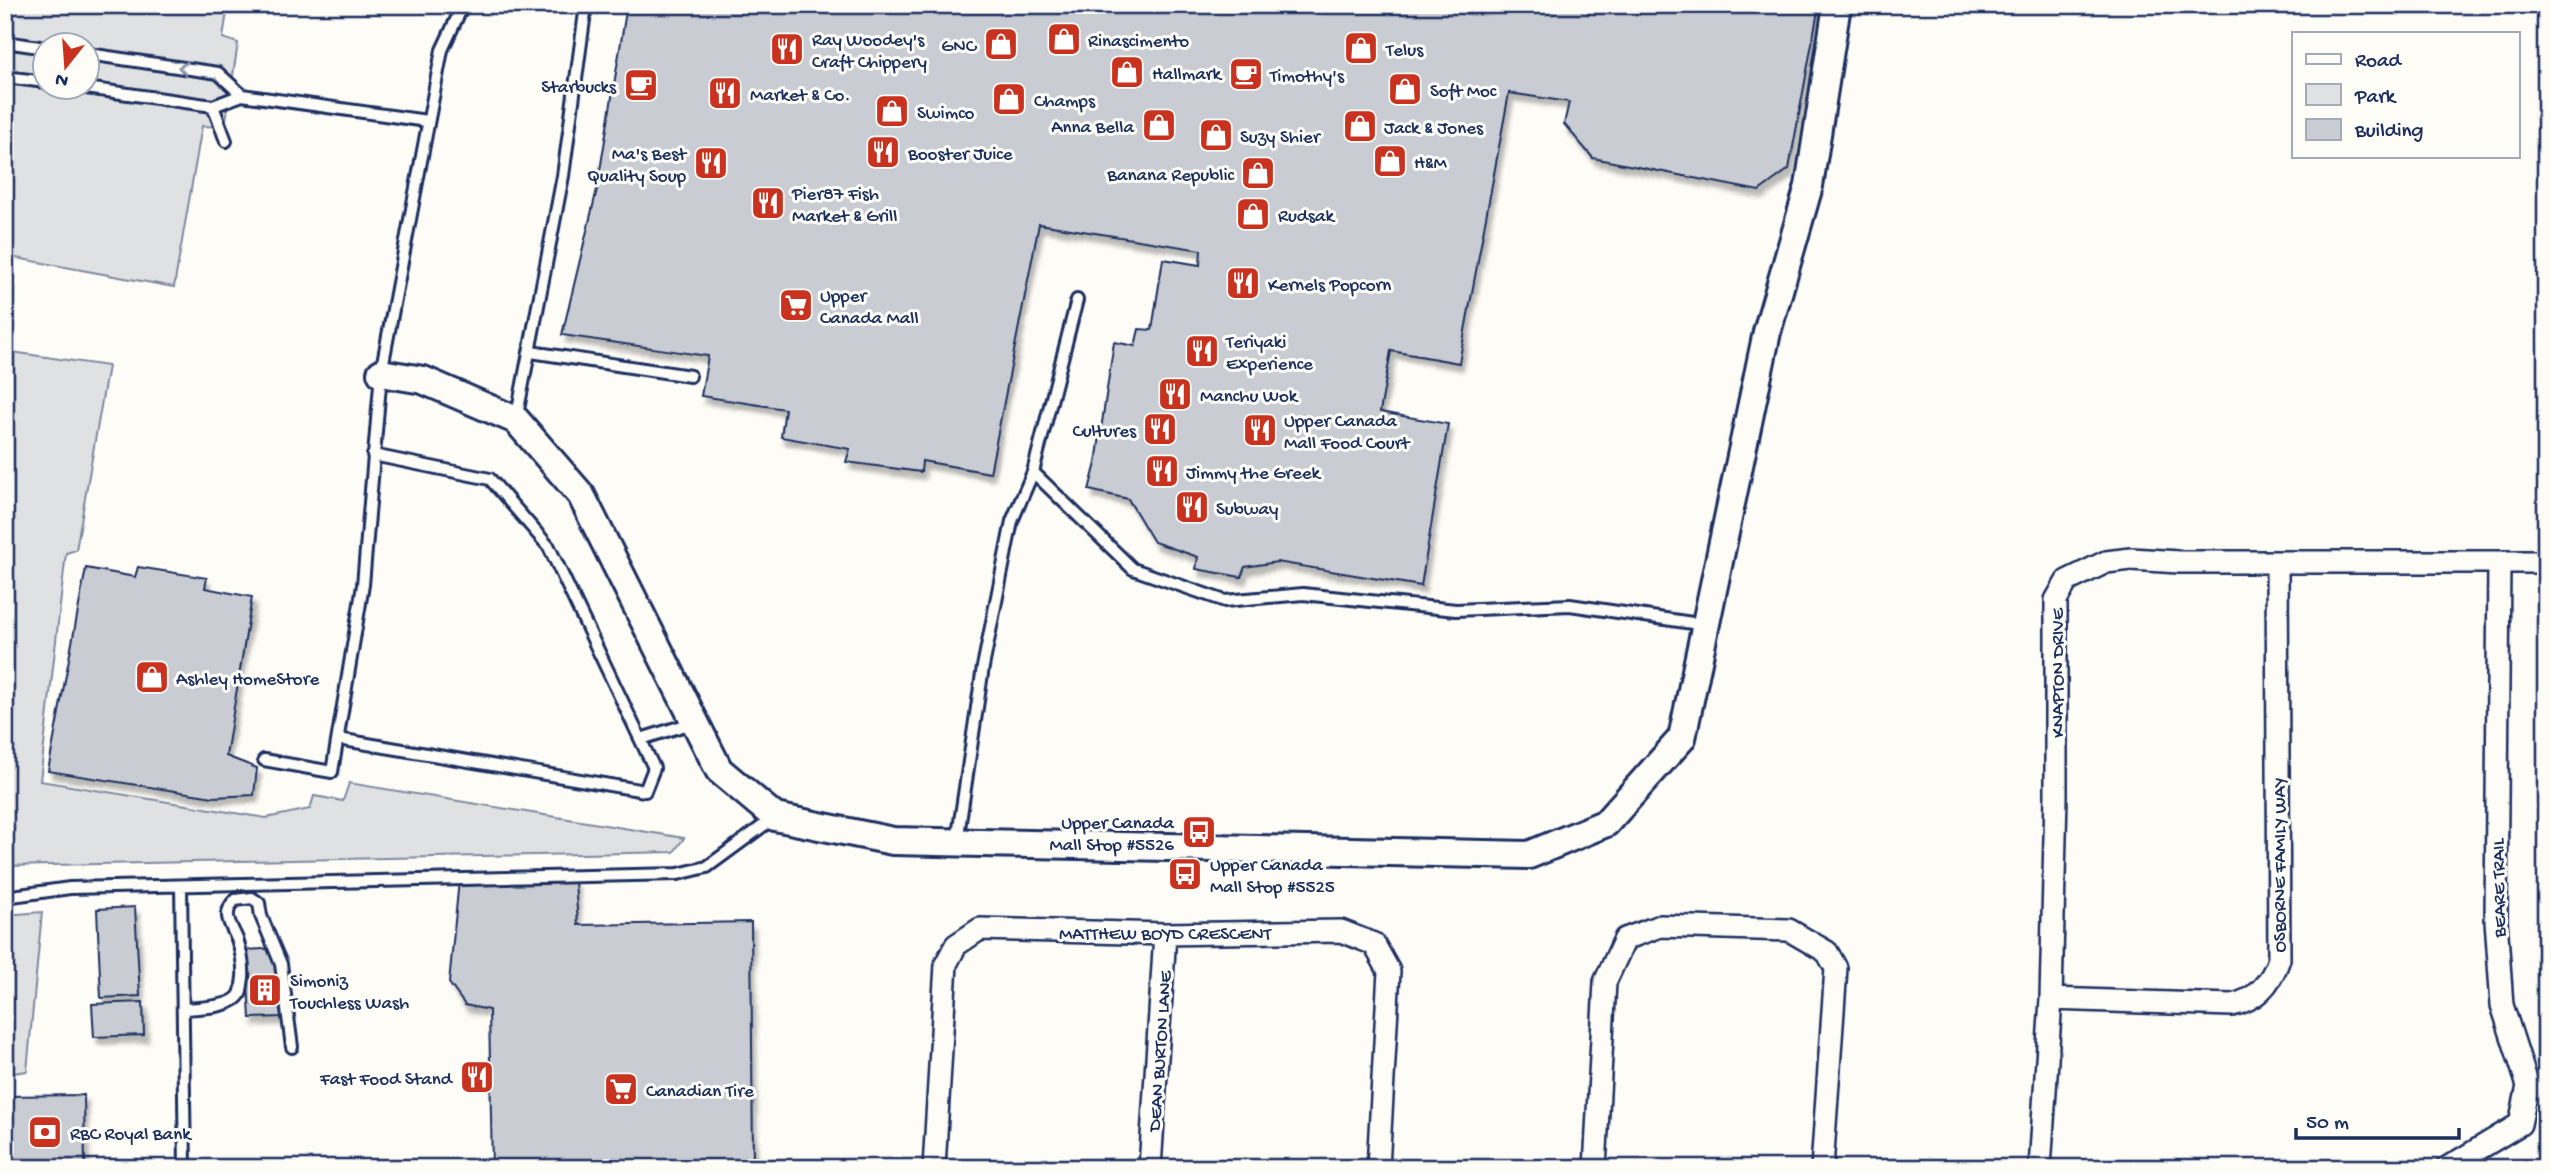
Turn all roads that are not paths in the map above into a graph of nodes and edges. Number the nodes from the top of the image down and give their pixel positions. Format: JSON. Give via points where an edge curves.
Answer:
{"nodes":[{"id":1,"x":463,"y":5,"type":"edge"},
{"id":2,"x":586,"y":5,"type":"edge"},
{"id":3,"x":1837,"y":5,"type":"edge"},
{"id":4,"x":5,"y":43,"type":"edge"},
{"id":5,"x":32,"y":46,"type":"edge"},
{"id":6,"x":102,"y":56,"type":"edge"},
{"id":7,"x":5,"y":77,"type":"edge"},
{"id":8,"x":32,"y":80,"type":"edge"},
{"id":9,"x":102,"y":90,"type":"edge"},
{"id":10,"x":242,"y":95,"type":"junction"},
{"id":11,"x":213,"y":106,"type":"junction"},
{"id":12,"x":427,"y":121,"type":"junction"},
{"id":13,"x":226,"y":141,"type":"dead end"},
{"id":14,"x":1077,"y":300,"type":"dead end"},
{"id":15,"x":531,"y":352,"type":"junction"},
{"id":16,"x":380,"y":373,"type":"junction"},
{"id":17,"x":690,"y":376,"type":"dead end"},
{"id":18,"x":516,"y":420,"type":"junction"},
{"id":19,"x":373,"y":455,"type":"junction"},
{"id":20,"x":1033,"y":472,"type":"junction"},
{"id":21,"x":2277,"y":562,"type":"junction"},
{"id":22,"x":2499,"y":562,"type":"junction"},
{"id":23,"x":2546,"y":562,"type":"edge"},
{"id":24,"x":1706,"y":625,"type":"junction"},
{"id":25,"x":695,"y":722,"type":"junction"},
{"id":26,"x":338,"y":739,"type":"junction"},
{"id":27,"x":641,"y":739,"type":"junction"},
{"id":28,"x":264,"y":760,"type":"dead end"},
{"id":29,"x":775,"y":817,"type":"junction"},
{"id":30,"x":956,"y":843,"type":"junction"},
{"id":31,"x":181,"y":886,"type":"junction"},
{"id":32,"x":5,"y":897,"type":"edge"},
{"id":33,"x":1165,"y":934,"type":"junction"},
{"id":34,"x":2051,"y":999,"type":"junction"},
{"id":35,"x":183,"y":1009,"type":"junction"},
{"id":36,"x":292,"y":1047,"type":"dead end"},
{"id":37,"x":185,"y":1168,"type":"edge"},
{"id":38,"x":934,"y":1168,"type":"edge"},
{"id":39,"x":1150,"y":1168,"type":"edge"},
{"id":40,"x":1378,"y":1168,"type":"edge"},
{"id":41,"x":1595,"y":1168,"type":"edge"},
{"id":42,"x":1822,"y":1168,"type":"edge"},
{"id":43,"x":2039,"y":1168,"type":"edge"},
{"id":44,"x":2447,"y":1168,"type":"edge"}],
"edges":[{"from":1,"to":12,"type":"lane","via":[[442,50]]},
{"from":2,"to":15,"type":"lane","via":[[570,131]]},
{"from":3,"to":24,"type":"street","via":[[1808,186],[1768,332]]},
{"from":4,"to":5,"type":"lane"},
{"from":10,"to":6,"type":"lane","one_way":true,"via":[[218,73]]},
{"from":7,"to":8,"type":"lane"},
{"from":9,"to":11,"type":"lane"},
{"from":10,"to":11,"type":"lane"},
{"from":10,"to":12,"type":"lane"},
{"from":11,"to":13,"type":"lane"},
{"from":12,"to":16,"type":"lane"},
{"from":14,"to":20,"type":"lane"},
{"from":15,"to":17,"type":"lane"},
{"from":15,"to":18,"type":"lane"},
{"from":16,"to":18,"type":"street","via":[[423,380]]},
{"from":16,"to":19,"type":"lane"},
{"from":18,"to":25,"type":"street","via":[[581,495]]},
{"from":19,"to":26,"type":"lane","via":[[363,585]]},
{"from":19,"to":27,"type":"lane","via":[[490,479],[549,547]]},
{"from":20,"to":24,"type":"lane","via":[[1133,569],[1225,601],[1303,594],[1456,610],[1570,605]]},
{"from":20,"to":30,"type":"lane","via":[[1012,521],[983,667]]},
{"from":21,"to":22,"type":"street","name":"KNAPTON DRIVE"},
{"from":21,"to":34,"type":"street","name":"KNAPTON DRIVE","via":[[2106,562],[2067,580],[2056,600]]},
{"from":21,"to":34,"type":"street","name":"OSBORNE FAMILY WAY","via":[[2279,959],[2274,973],[2261,991],[2232,1005]]},
{"from":22,"to":23,"type":"street","name":"KNAPTON DRIVE"},
{"from":22,"to":44,"type":"street","name":"BEARE TRAIL","via":[[2496,920],[2502,1005],[2528,1086],[2520,1124]]},
{"from":24,"to":30,"type":"street","via":[[1682,738],[1606,823],[1529,855]]},
{"from":25,"to":27,"type":"lane"},
{"from":25,"to":29,"type":"street","via":[[719,770]]},
{"from":26,"to":27,"type":"lane","via":[[645,791],[653,768]]},
{"from":26,"to":28,"type":"lane","via":[[332,772]]},
{"from":29,"to":30,"type":"street","via":[[893,841]]},
{"from":29,"to":31,"type":"lane","via":[[707,867],[678,874]]},
{"from":31,"to":32,"type":"lane","via":[[70,888]]},
{"from":31,"to":35,"type":"lane"},
{"from":33,"to":38,"type":"street","name":"MATTHEW BOYD CRESCENT","via":[[980,929],[956,945],[946,964]]},
{"from":33,"to":39,"type":"street","name":"DEAN BURTON LANE"},
{"from":33,"to":40,"type":"street","name":"MATTHEW BOYD CRESCENT","via":[[1341,931],[1374,944],[1389,971]]},
{"from":34,"to":43,"type":"street","name":"KNAPTON DRIVE"},
{"from":35,"to":36,"type":"lane","via":[[227,1003],[241,994],[241,956],[227,922],[228,912],[235,900],[252,898],[259,903],[281,964]]},
{"from":35,"to":37,"type":"lane"},
{"from":41,"to":42,"type":"street","via":[[1605,982],[1625,939],[1660,926],[1789,930],[1827,952],[1836,968]]}]}
